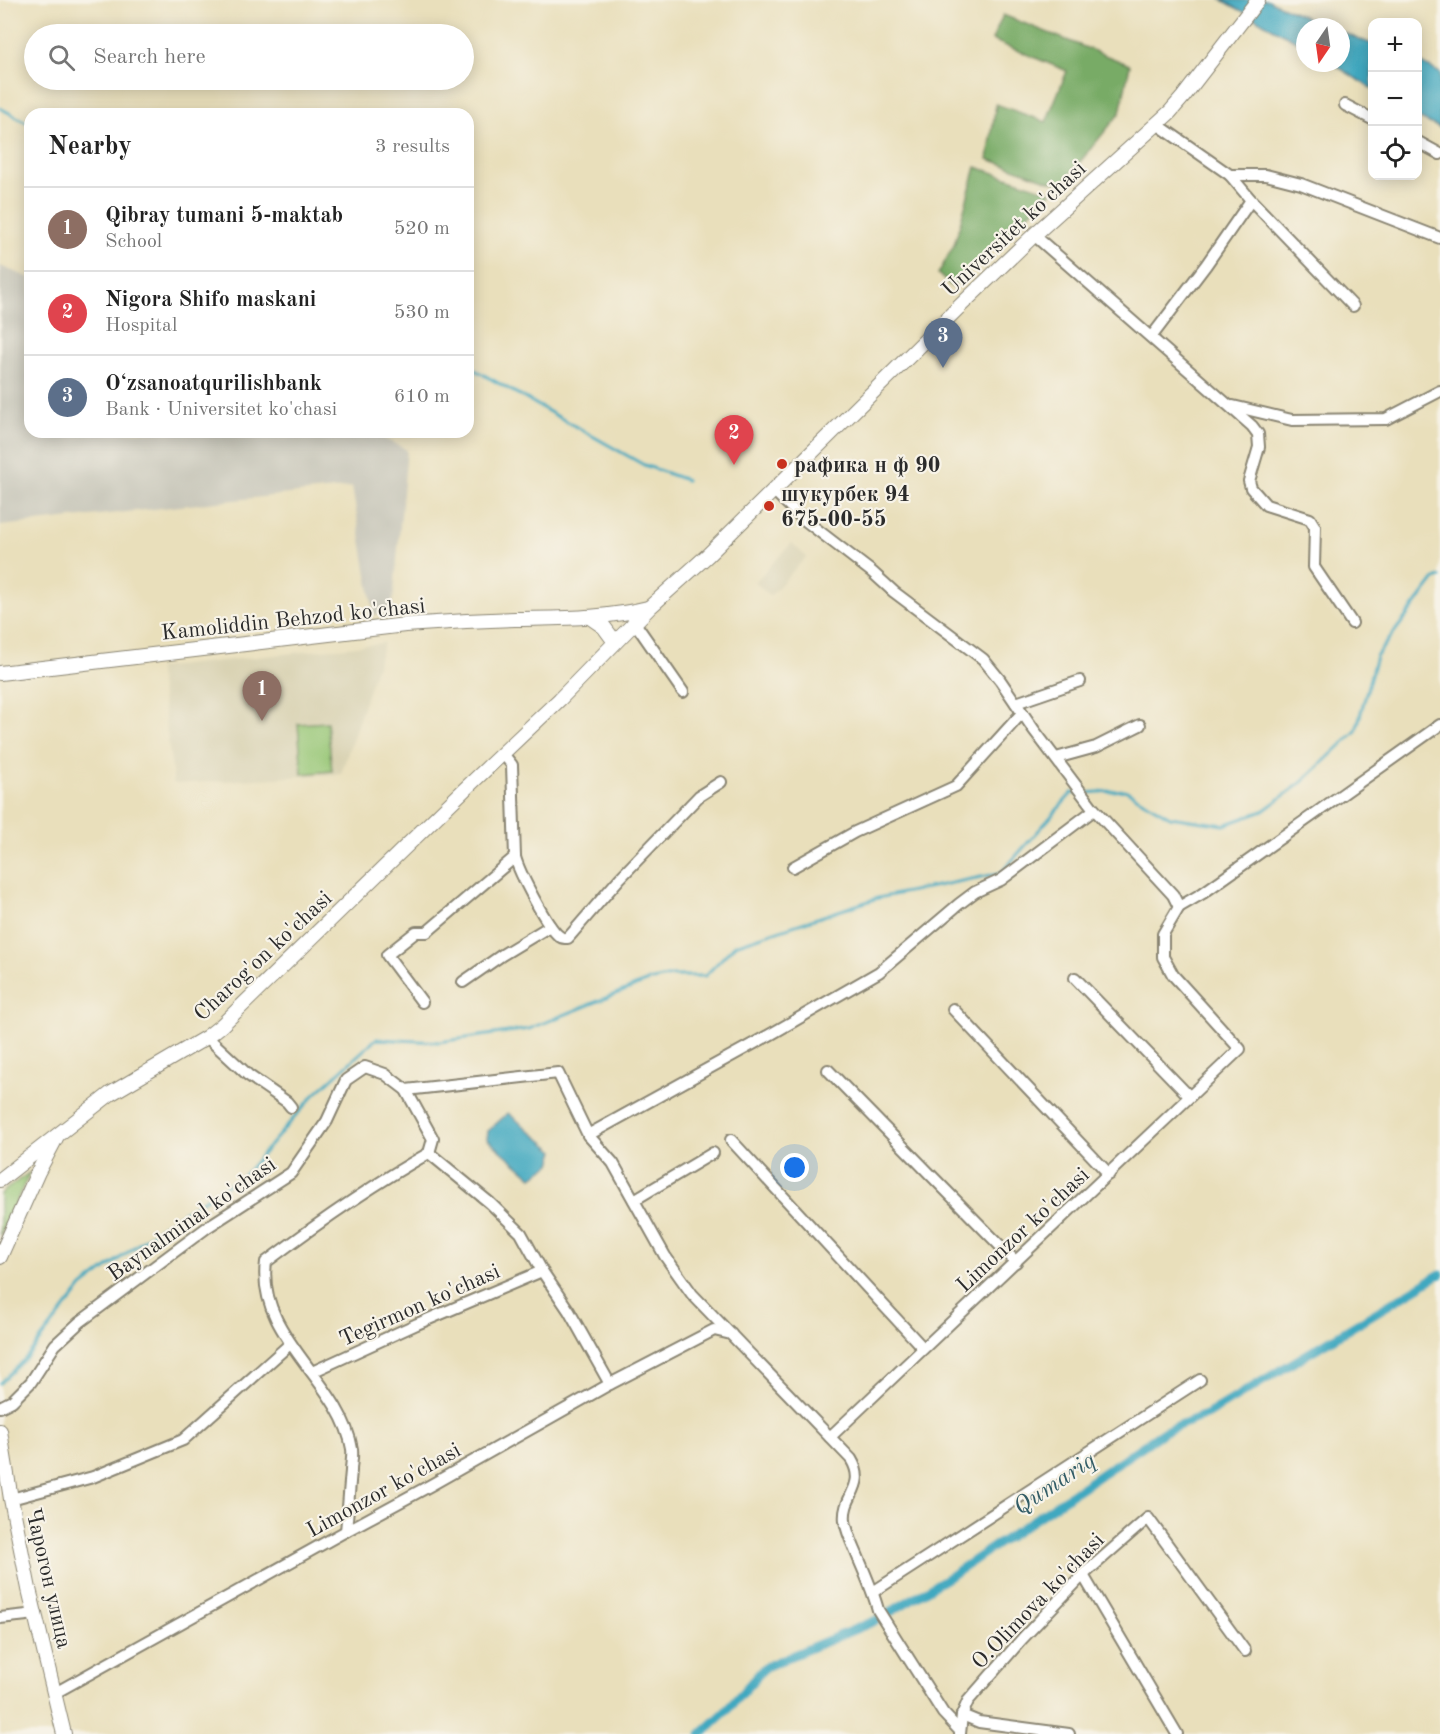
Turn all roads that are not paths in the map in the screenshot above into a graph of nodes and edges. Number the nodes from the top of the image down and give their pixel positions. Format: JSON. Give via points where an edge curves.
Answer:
{"nodes":[{"id":1,"x":1258,"y":0,"type":"edge"},
{"id":2,"x":1345,"y":105,"type":"dead end"},
{"id":3,"x":1368,"y":117,"type":"edge"},
{"id":4,"x":1157,"y":124,"type":"junction"},
{"id":5,"x":1422,"y":144,"type":"edge"},
{"id":6,"x":1440,"y":154,"type":"edge"},
{"id":7,"x":1230,"y":175,"type":"junction"},
{"id":8,"x":1251,"y":200,"type":"junction"},
{"id":9,"x":1034,"y":235,"type":"junction"},
{"id":10,"x":1440,"y":238,"type":"edge"},
{"id":11,"x":1353,"y":306,"type":"dead end"},
{"id":12,"x":1152,"y":336,"type":"junction"},
{"id":13,"x":1440,"y":391,"type":"edge"},
{"id":14,"x":1229,"y":406,"type":"junction"},
{"id":15,"x":773,"y":490,"type":"junction"},
{"id":16,"x":650,"y":607,"type":"junction"},
{"id":17,"x":591,"y":618,"type":"junction"},
{"id":18,"x":635,"y":623,"type":"junction"},
{"id":19,"x":1352,"y":623,"type":"dead end"},
{"id":20,"x":615,"y":642,"type":"junction"},
{"id":21,"x":0,"y":673,"type":"edge"},
{"id":22,"x":1080,"y":681,"type":"dead end"},
{"id":23,"x":683,"y":692,"type":"dead end"},
{"id":24,"x":1019,"y":708,"type":"junction"},
{"id":25,"x":1140,"y":725,"type":"dead end"},
{"id":26,"x":1440,"y":725,"type":"edge"},
{"id":27,"x":504,"y":755,"type":"junction"},
{"id":28,"x":1056,"y":758,"type":"junction"},
{"id":29,"x":720,"y":782,"type":"dead end"},
{"id":30,"x":1093,"y":808,"type":"junction"},
{"id":31,"x":515,"y":857,"type":"junction"},
{"id":32,"x":793,"y":867,"type":"dead end"},
{"id":33,"x":1179,"y":907,"type":"junction"},
{"id":34,"x":550,"y":926,"type":"junction"},
{"id":35,"x":1075,"y":978,"type":"dead end"},
{"id":36,"x":463,"y":982,"type":"dead end"},
{"id":37,"x":422,"y":1002,"type":"dead end"},
{"id":38,"x":953,"y":1009,"type":"dead end"},
{"id":39,"x":207,"y":1037,"type":"junction"},
{"id":40,"x":828,"y":1070,"type":"dead end"},
{"id":41,"x":406,"y":1090,"type":"junction"},
{"id":42,"x":1189,"y":1096,"type":"junction"},
{"id":43,"x":291,"y":1107,"type":"dead end"},
{"id":44,"x":59,"y":1134,"type":"junction"},
{"id":45,"x":588,"y":1135,"type":"junction"},
{"id":46,"x":731,"y":1140,"type":"dead end"},
{"id":47,"x":429,"y":1153,"type":"junction"},
{"id":48,"x":713,"y":1153,"type":"dead end"},
{"id":49,"x":1109,"y":1174,"type":"junction"},
{"id":50,"x":0,"y":1180,"type":"edge"},
{"id":51,"x":634,"y":1200,"type":"junction"},
{"id":52,"x":0,"y":1257,"type":"edge"},
{"id":53,"x":1016,"y":1262,"type":"junction"},
{"id":54,"x":542,"y":1271,"type":"junction"},
{"id":55,"x":733,"y":1335,"type":"junction"},
{"id":56,"x":290,"y":1344,"type":"junction"},
{"id":57,"x":923,"y":1348,"type":"junction"},
{"id":58,"x":312,"y":1372,"type":"junction"},
{"id":59,"x":1200,"y":1380,"type":"dead end"},
{"id":60,"x":610,"y":1384,"type":"junction"},
{"id":61,"x":0,"y":1407,"type":"edge"},
{"id":62,"x":0,"y":1431,"type":"edge"},
{"id":63,"x":830,"y":1437,"type":"junction"},
{"id":64,"x":11,"y":1499,"type":"junction"},
{"id":65,"x":346,"y":1531,"type":"junction"},
{"id":66,"x":1083,"y":1575,"type":"junction"},
{"id":67,"x":873,"y":1592,"type":"junction"},
{"id":68,"x":36,"y":1614,"type":"junction"},
{"id":69,"x":0,"y":1618,"type":"edge"},
{"id":70,"x":1245,"y":1651,"type":"dead end"},
{"id":71,"x":55,"y":1693,"type":"junction"},
{"id":72,"x":962,"y":1715,"type":"junction"},
{"id":73,"x":960,"y":1732,"type":"edge"},
{"id":74,"x":64,"y":1734,"type":"edge"},
{"id":75,"x":1069,"y":1734,"type":"edge"},
{"id":76,"x":1177,"y":1734,"type":"edge"}],
"edges":[{"from":1,"to":4,"type":"main road","name":"Universitet ko'chasi","via":[[1183,97]]},
{"from":2,"to":3,"type":"street"},
{"from":4,"to":7,"type":"street"},
{"from":4,"to":9,"type":"main road","name":"Universitet ko'chasi"},
{"from":5,"to":6,"type":"street"},
{"from":7,"to":8,"type":"street"},
{"from":7,"to":10,"type":"street","via":[[1266,175],[1301,184]]},
{"from":8,"to":11,"type":"street"},
{"from":8,"to":12,"type":"street"},
{"from":9,"to":12,"type":"street"},
{"from":9,"to":15,"type":"main road","name":"Universitet ko'chasi"},
{"from":12,"to":14,"type":"street"},
{"from":13,"to":14,"type":"street","via":[[1386,419],[1292,420]]},
{"from":14,"to":19,"type":"street","via":[[1258,434],[1251,488],[1266,505],[1310,519],[1315,527],[1314,567]]},
{"from":15,"to":16,"type":"main road","name":"Universitet ko'chasi"},
{"from":15,"to":24,"type":"street","via":[[802,518],[983,659]]},
{"from":16,"to":17,"type":"main road","name":"Kamoliddin Behzod ko'chasi"},
{"from":16,"to":18,"type":"main road","name":"Universitet ko'chasi"},
{"from":17,"to":20,"type":"main road"},
{"from":17,"to":21,"type":"main road","name":"Kamoliddin Behzod ko'chasi","via":[[405,625]]},
{"from":18,"to":20,"type":"main road","name":"Universitet ko'chasi"},
{"from":18,"to":23,"type":"street"},
{"from":20,"to":27,"type":"main road","name":"Charog'on ko'chasi"},
{"from":22,"to":24,"type":"street","via":[[1035,695]]},
{"from":24,"to":28,"type":"street"},
{"from":24,"to":32,"type":"street","via":[[956,786],[855,832]]},
{"from":25,"to":28,"type":"street","via":[[1096,747]]},
{"from":26,"to":33,"type":"street"},
{"from":27,"to":31,"type":"street","via":[[513,765]]},
{"from":27,"to":39,"type":"main road","name":"Charog'on ko'chasi"},
{"from":28,"to":30,"type":"street"},
{"from":29,"to":34,"type":"street","via":[[699,796],[568,938],[559,936]]},
{"from":30,"to":33,"type":"street","via":[[1173,895]]},
{"from":30,"to":45,"type":"street","via":[[1001,880],[959,903],[879,972]]},
{"from":31,"to":34,"type":"street"},
{"from":31,"to":37,"type":"street","via":[[427,932],[416,932],[387,955]]},
{"from":33,"to":42,"type":"street","name":"Limonzor ko'chasi","via":[[1163,934],[1163,957],[1173,975],[1239,1049]]},
{"from":34,"to":36,"type":"street"},
{"from":35,"to":42,"type":"street"},
{"from":38,"to":49,"type":"street"},
{"from":39,"to":43,"type":"street"},
{"from":39,"to":44,"type":"main road","name":"Charog'on ko'chasi","via":[[110,1094]]},
{"from":40,"to":53,"type":"street"},
{"from":41,"to":45,"type":"street","via":[[558,1073]]},
{"from":41,"to":47,"type":"street","name":"Baynalminal ko'chasi","via":[[433,1139]]},
{"from":41,"to":61,"type":"street","name":"Baynalminal ko'chasi","via":[[386,1074],[365,1067],[346,1080],[327,1121],[291,1173],[209,1226],[80,1322],[56,1345],[31,1382]]},
{"from":42,"to":49,"type":"street","name":"Limonzor ko'chasi"},
{"from":44,"to":50,"type":"main road","name":"Charog'on ko'chasi"},
{"from":44,"to":52,"type":"main road"},
{"from":45,"to":51,"type":"street","via":[[613,1163]]},
{"from":46,"to":57,"type":"street"},
{"from":47,"to":54,"type":"street","via":[[522,1233]]},
{"from":47,"to":56,"type":"street","via":[[394,1172],[266,1262],[268,1300]]},
{"from":48,"to":51,"type":"street"},
{"from":49,"to":53,"type":"street","name":"Limonzor ko'chasi"},
{"from":51,"to":55,"type":"street","via":[[665,1256],[692,1294]]},
{"from":53,"to":57,"type":"street","name":"Limonzor ko'chasi"},
{"from":54,"to":58,"type":"street","name":"Tegirmon ko'chasi"},
{"from":54,"to":60,"type":"street"},
{"from":55,"to":60,"type":"street","name":"Limonzor ko'chasi","via":[[714,1330]]},
{"from":55,"to":63,"type":"street"},
{"from":56,"to":58,"type":"street"},
{"from":56,"to":64,"type":"street","via":[[183,1440],[93,1477]]},
{"from":57,"to":63,"type":"street","name":"Limonzor ko'chasi"},
{"from":58,"to":65,"type":"street","via":[[341,1417],[352,1450]]},
{"from":59,"to":67,"type":"street"},
{"from":60,"to":65,"type":"street","name":"Limonzor ko'chasi"},
{"from":62,"to":64,"type":"main road","name":"Чарогон улица"},
{"from":63,"to":67,"type":"street","via":[[858,1469],[844,1519]]},
{"from":64,"to":68,"type":"main road","name":"Чарогон улица"},
{"from":65,"to":71,"type":"street","name":"Limonzor ko'chasi"},
{"from":66,"to":70,"type":"street","name":"O.Olimova ko'chasi","via":[[1148,1518]]},
{"from":66,"to":72,"type":"street","name":"O.Olimova ko'chasi","via":[[1022,1638],[968,1701]]},
{"from":66,"to":76,"type":"street"},
{"from":67,"to":73,"type":"street","via":[[887,1626],[943,1713]]},
{"from":68,"to":69,"type":"street"},
{"from":68,"to":71,"type":"main road","name":"Чарогон улица"},
{"from":71,"to":74,"type":"main road","name":"Чарогон улица"},
{"from":72,"to":73,"type":"street"},
{"from":72,"to":75,"type":"street","via":[[979,1722]]}]}
